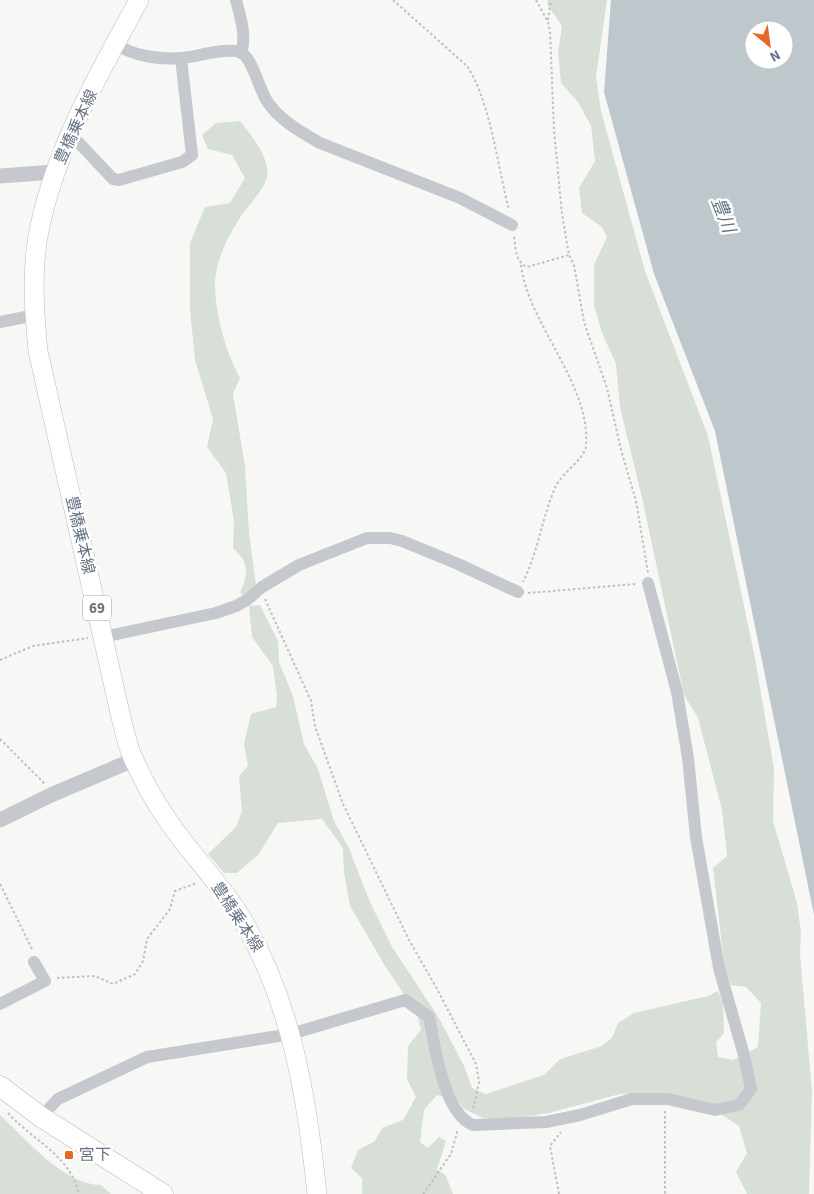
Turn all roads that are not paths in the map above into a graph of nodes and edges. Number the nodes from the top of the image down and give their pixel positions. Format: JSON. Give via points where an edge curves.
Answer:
{"nodes":[{"id":1,"x":139,"y":0,"type":"edge"},
{"id":2,"x":236,"y":0,"type":"edge"},
{"id":3,"x":115,"y":44,"type":"junction"},
{"id":4,"x":241,"y":52,"type":"junction"},
{"id":5,"x":181,"y":58,"type":"junction"},
{"id":6,"x":70,"y":138,"type":"junction"},
{"id":7,"x":54,"y":172,"type":"junction"},
{"id":8,"x":0,"y":176,"type":"edge"},
{"id":9,"x":512,"y":225,"type":"road end"},
{"id":10,"x":34,"y":315,"type":"junction"},
{"id":11,"x":0,"y":322,"type":"edge"},
{"id":12,"x":648,"y":583,"type":"road end"},
{"id":13,"x":518,"y":592,"type":"road end"},
{"id":14,"x":103,"y":637,"type":"junction"},
{"id":15,"x":133,"y":760,"type":"junction"},
{"id":16,"x":0,"y":820,"type":"edge"},
{"id":17,"x":34,"y":962,"type":"road end"},
{"id":18,"x":0,"y":1004,"type":"edge"},
{"id":19,"x":291,"y":1034,"type":"junction"},
{"id":20,"x":6,"y":1091,"type":"edge"},
{"id":21,"x":42,"y":1117,"type":"junction"},
{"id":22,"x":152,"y":1191,"type":"edge"},
{"id":23,"x":317,"y":1194,"type":"edge"}],
"edges":[{"from":1,"to":3,"type":"main road","name":"豊橋乗本線","number":"69"},
{"from":2,"to":4,"type":"street","via":[[244,45]]},
{"from":3,"to":5,"type":"street","via":[[124,50],[153,58]]},
{"from":3,"to":6,"type":"main road","name":"豊橋乗本線","number":"69"},
{"from":4,"to":5,"type":"street"},
{"from":4,"to":9,"type":"street","via":[[248,59],[267,101],[299,131],[320,143],[460,198]]},
{"from":5,"to":6,"type":"street","via":[[192,154],[182,162],[113,179],[80,144]]},
{"from":6,"to":7,"type":"main road","name":"豊橋乗本線","number":"69"},
{"from":7,"to":8,"type":"street"},
{"from":7,"to":10,"type":"main road","name":"豊橋乗本線","number":"69","via":[[40,227],[34,270]]},
{"from":10,"to":11,"type":"street"},
{"from":10,"to":14,"type":"main road","name":"豊橋乗本線","number":"69","via":[[47,396]]},
{"from":12,"to":19,"type":"street","via":[[677,692],[696,837],[719,968],[751,1089],[740,1105],[715,1110],[668,1099],[632,1099],[546,1122],[473,1125],[466,1122],[454,1107],[439,1070],[429,1017],[405,1000]]},
{"from":13,"to":14,"type":"street","via":[[390,538],[368,538],[299,565],[262,587],[248,600],[216,613]]},
{"from":14,"to":15,"type":"main road","name":"豊橋乗本線","number":"69"},
{"from":15,"to":16,"type":"street"},
{"from":15,"to":19,"type":"main road","name":"豊橋乗本線","number":"69","via":[[163,814],[241,917],[278,991]]},
{"from":17,"to":18,"type":"street","via":[[45,981]]},
{"from":19,"to":21,"type":"street","via":[[147,1057],[58,1099]]},
{"from":19,"to":23,"type":"main road","name":"豊橋乗本線","number":"69","via":[[310,1127]]},
{"from":20,"to":21,"type":"highway"},
{"from":21,"to":22,"type":"highway"}]}
